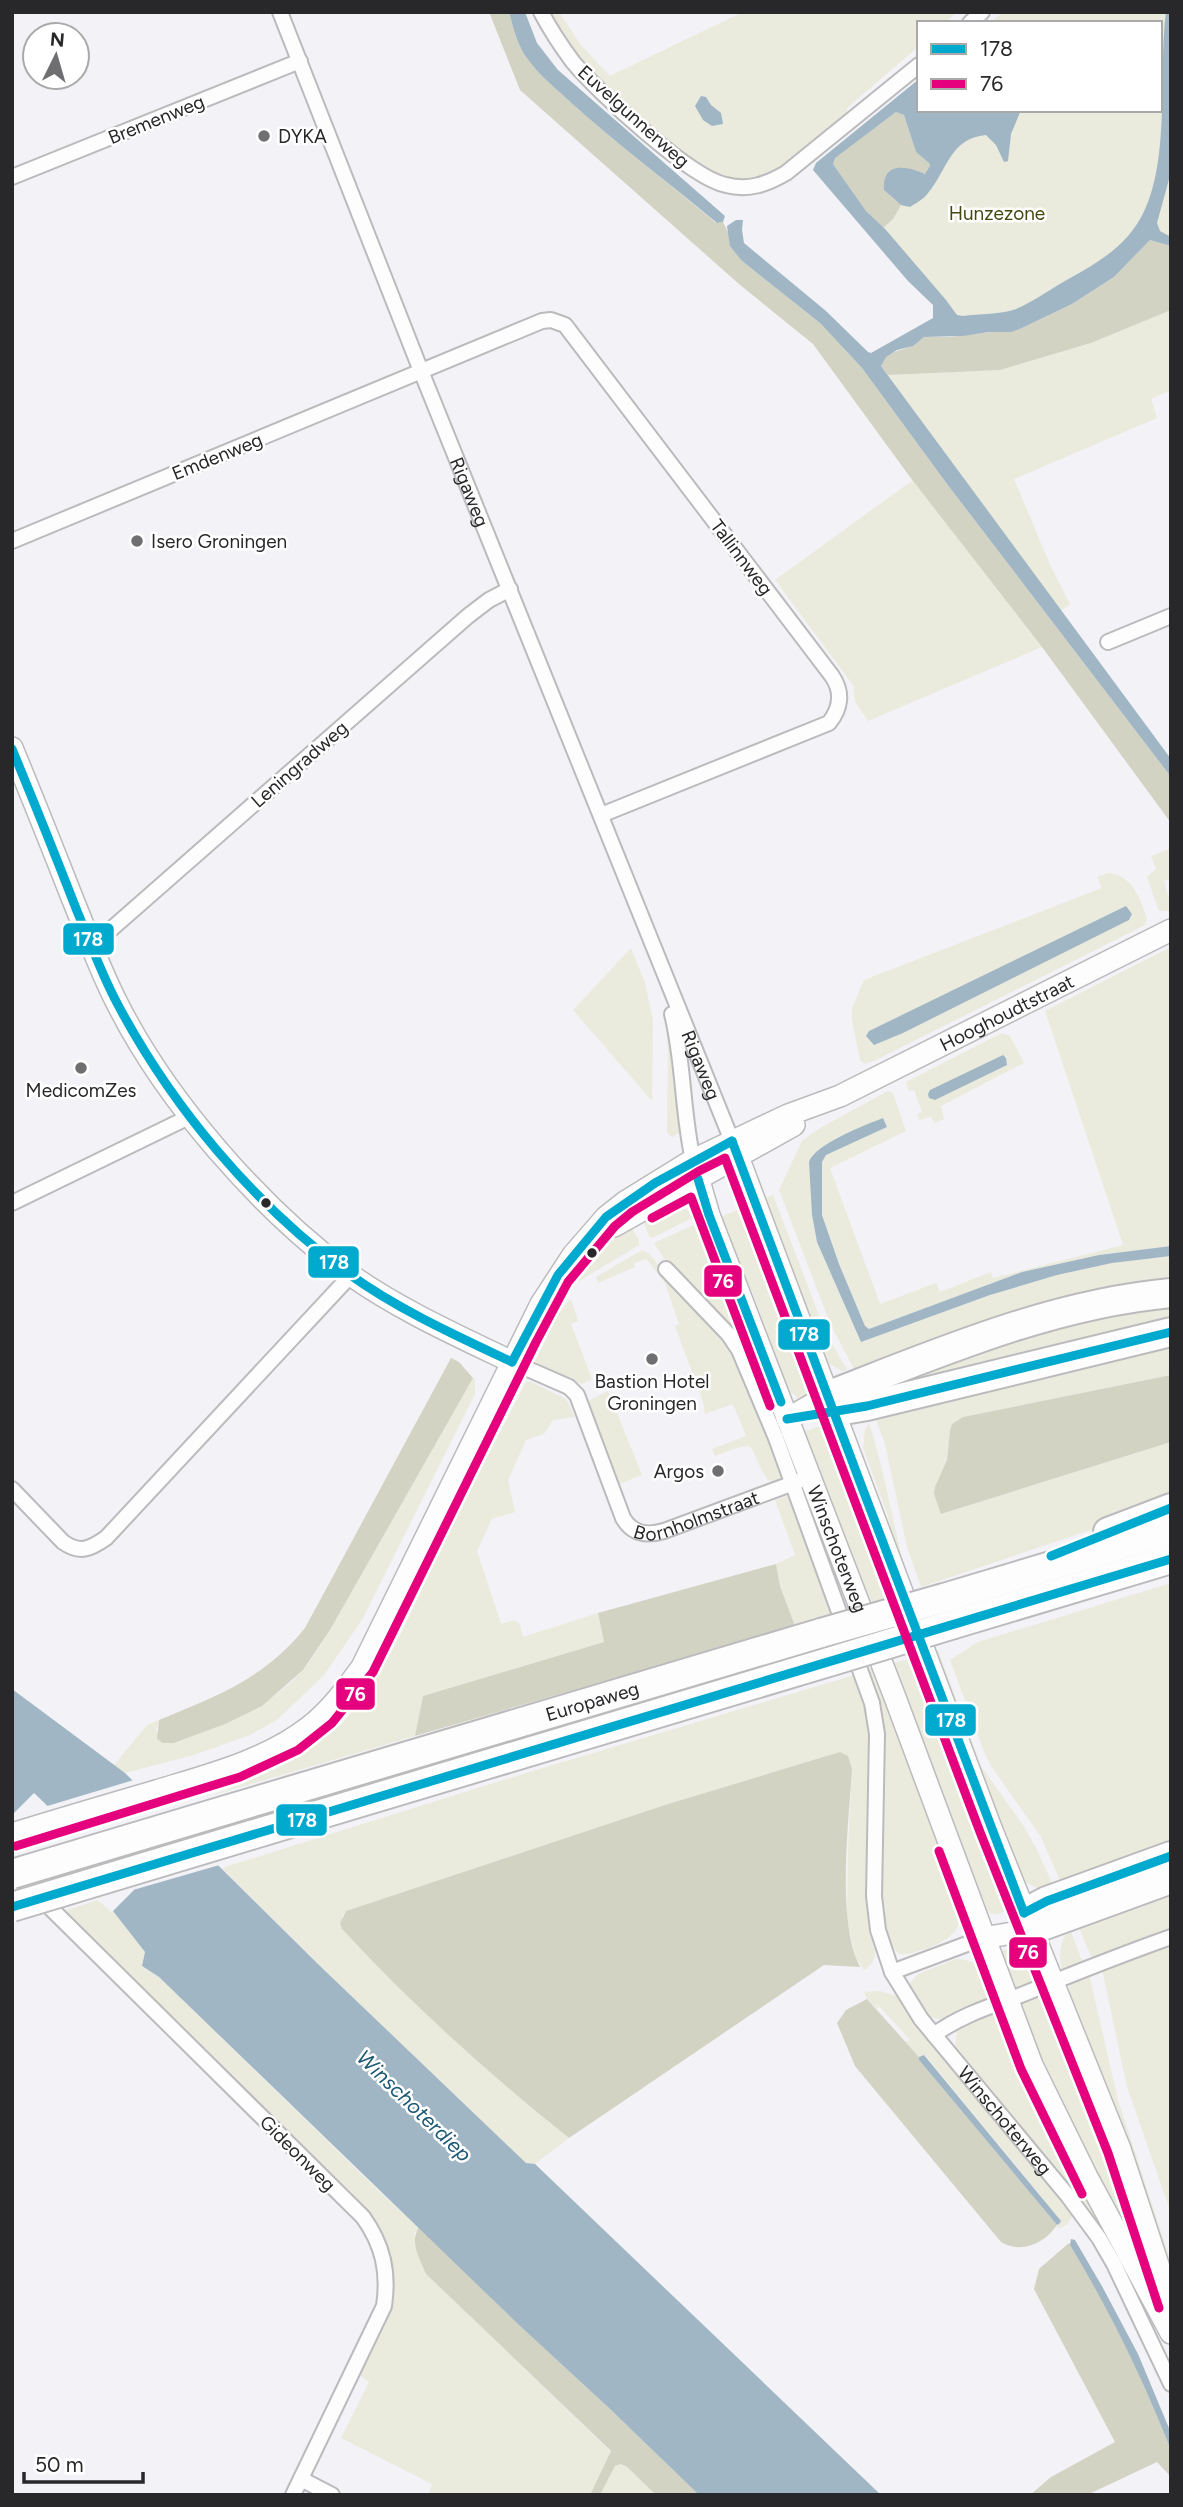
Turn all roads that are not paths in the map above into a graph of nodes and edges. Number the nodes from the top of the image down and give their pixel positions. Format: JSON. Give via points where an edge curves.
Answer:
{"nodes":[{"id":1,"x":280,"y":12,"type":"edge"},
{"id":2,"x":541,"y":12,"type":"edge"},
{"id":3,"x":300,"y":61,"type":"junction"},
{"id":4,"x":917,"y":67,"type":"edge"},
{"id":5,"x":12,"y":177,"type":"edge"},
{"id":6,"x":421,"y":371,"type":"junction"},
{"id":7,"x":12,"y":541,"type":"edge"},
{"id":8,"x":510,"y":589,"type":"junction"},
{"id":9,"x":1171,"y":616,"type":"edge"},
{"id":10,"x":1108,"y":642,"type":"dead end"},
{"id":11,"x":12,"y":748,"type":"edge"},
{"id":12,"x":601,"y":815,"type":"junction"},
{"id":13,"x":1171,"y":930,"type":"edge"},
{"id":14,"x":92,"y":946,"type":"junction"},
{"id":15,"x":662,"y":972,"type":"junction"},
{"id":16,"x":191,"y":1116,"type":"junction"},
{"id":17,"x":735,"y":1149,"type":"junction"},
{"id":18,"x":696,"y":1170,"type":"junction"},
{"id":19,"x":12,"y":1203,"type":"edge"},
{"id":20,"x":666,"y":1269,"type":"dead end"},
{"id":21,"x":351,"y":1275,"type":"junction"},
{"id":22,"x":1171,"y":1293,"type":"edge"},
{"id":23,"x":1171,"y":1332,"type":"edge"},
{"id":24,"x":512,"y":1362,"type":"junction"},
{"id":25,"x":829,"y":1404,"type":"junction"},
{"id":26,"x":787,"y":1419,"type":"junction"},
{"id":27,"x":801,"y":1480,"type":"junction"},
{"id":28,"x":12,"y":1489,"type":"edge"},
{"id":29,"x":1171,"y":1508,"type":"edge"},
{"id":30,"x":1171,"y":1530,"type":"edge"},
{"id":31,"x":1171,"y":1559,"type":"edge"},
{"id":32,"x":987,"y":1585,"type":"junction"},
{"id":33,"x":12,"y":1834,"type":"edge"},
{"id":34,"x":1171,"y":1856,"type":"edge"},
{"id":35,"x":1171,"y":1879,"type":"edge"},
{"id":36,"x":17,"y":1885,"type":"edge"},
{"id":37,"x":1027,"y":1921,"type":"junction"},
{"id":38,"x":1171,"y":1937,"type":"edge"},
{"id":39,"x":983,"y":1938,"type":"junction"},
{"id":40,"x":892,"y":1972,"type":"junction"},
{"id":41,"x":1051,"y":1982,"type":"junction"},
{"id":42,"x":1007,"y":2000,"type":"junction"},
{"id":43,"x":934,"y":2035,"type":"junction"},
{"id":44,"x":1171,"y":2304,"type":"edge"},
{"id":45,"x":1171,"y":2333,"type":"edge"},
{"id":46,"x":1171,"y":2384,"type":"edge"},
{"id":47,"x":301,"y":2479,"type":"junction"},
{"id":48,"x":293,"y":2495,"type":"edge"},
{"id":49,"x":332,"y":2495,"type":"edge"}],
"edges":[{"from":1,"to":3,"type":"street","name":"Rigaweg"},
{"from":2,"to":4,"type":"street","name":"Euvelgunnerweg","via":[[573,62],[609,99],[670,152],[723,185],[750,188],[786,173]]},
{"from":3,"to":5,"type":"street","name":"Bremenweg"},
{"from":3,"to":6,"type":"street","name":"Rigaweg"},
{"from":6,"to":7,"type":"street","name":"Emdenweg"},
{"from":6,"to":8,"type":"street","name":"Rigaweg"},
{"from":6,"to":12,"type":"street","name":"Tallinnweg","via":[[542,321],[570,328],[838,688],[838,710],[829,723]]},
{"from":8,"to":12,"type":"street","name":"Rigaweg"},
{"from":8,"to":14,"type":"street","name":"Leningradweg","via":[[468,616]]},
{"from":9,"to":10,"type":"street"},
{"from":11,"to":14,"type":"street"},
{"from":12,"to":15,"type":"street","name":"Rigaweg"},
{"from":13,"to":17,"type":"street","name":"Hooghoudtstraat"},
{"from":14,"to":16,"type":"street","via":[[117,1003]]},
{"from":15,"to":17,"type":"street","name":"Rigaweg"},
{"from":15,"to":18,"type":"street","name":"Rigaweg","via":[[679,1042],[687,1132]]},
{"from":16,"to":19,"type":"street"},
{"from":16,"to":21,"type":"street","via":[[237,1173]]},
{"from":17,"to":18,"type":"street","name":"Hooghoudtstraat"},
{"from":17,"to":25,"type":"street"},
{"from":18,"to":24,"type":"street","via":[[583,1245],[558,1275]]},
{"from":18,"to":26,"type":"street","name":"Winschoterweg"},
{"from":20,"to":27,"type":"street","name":"Winschoterweg","via":[[739,1350]]},
{"from":21,"to":24,"type":"street","via":[[416,1316]]},
{"from":21,"to":28,"type":"street","via":[[106,1538],[89,1550],[63,1542]]},
{"from":22,"to":25,"type":"highway","via":[[1031,1321]]},
{"from":23,"to":25,"type":"highway","via":[[867,1406]]},
{"from":24,"to":27,"type":"street","name":"Bornholmstraat","via":[[569,1387],[577,1395],[623,1518],[636,1532],[664,1531]]},
{"from":24,"to":33,"type":"street","via":[[362,1667],[310,1727],[258,1756],[194,1780]]},
{"from":25,"to":26,"type":"street"},
{"from":25,"to":37,"type":"street"},
{"from":26,"to":27,"type":"street","name":"Winschoterweg"},
{"from":27,"to":39,"type":"street","name":"Winschoterweg","via":[[896,1700]]},
{"from":27,"to":40,"type":"street","name":"Winschoterweg","via":[[876,1716],[874,1896],[878,1930]]},
{"from":29,"to":32,"type":"highway"},
{"from":30,"to":32,"type":"highway","name":"Europaweg"},
{"from":31,"to":36,"type":"highway","name":"Europaweg","bridge":true,"via":[[251,1835]]},
{"from":32,"to":36,"type":"highway","name":"Europaweg","bridge":true,"via":[[226,1810]]},
{"from":34,"to":37,"type":"highway","via":[[1047,1901]]},
{"from":35,"to":37,"type":"highway"},
{"from":36,"to":47,"type":"street","name":"Gideonweg","via":[[363,2217],[377,2240],[387,2279],[384,2306]]},
{"from":37,"to":39,"type":"street"},
{"from":37,"to":41,"type":"street"},
{"from":38,"to":41,"type":"street"},
{"from":39,"to":40,"type":"street"},
{"from":39,"to":42,"type":"street","name":"Winschoterweg"},
{"from":40,"to":43,"type":"street","name":"Winschoterweg"},
{"from":41,"to":42,"type":"street"},
{"from":41,"to":44,"type":"street","via":[[1120,2149]]},
{"from":42,"to":43,"type":"street","via":[[948,2024]]},
{"from":42,"to":45,"type":"street","name":"Winschoterweg","via":[[1053,2109]]},
{"from":43,"to":46,"type":"street","name":"Winschoterweg","via":[[1082,2214],[1114,2264]]},
{"from":47,"to":48,"type":"street","name":"Gideonweg"},
{"from":47,"to":49,"type":"street"}]}
